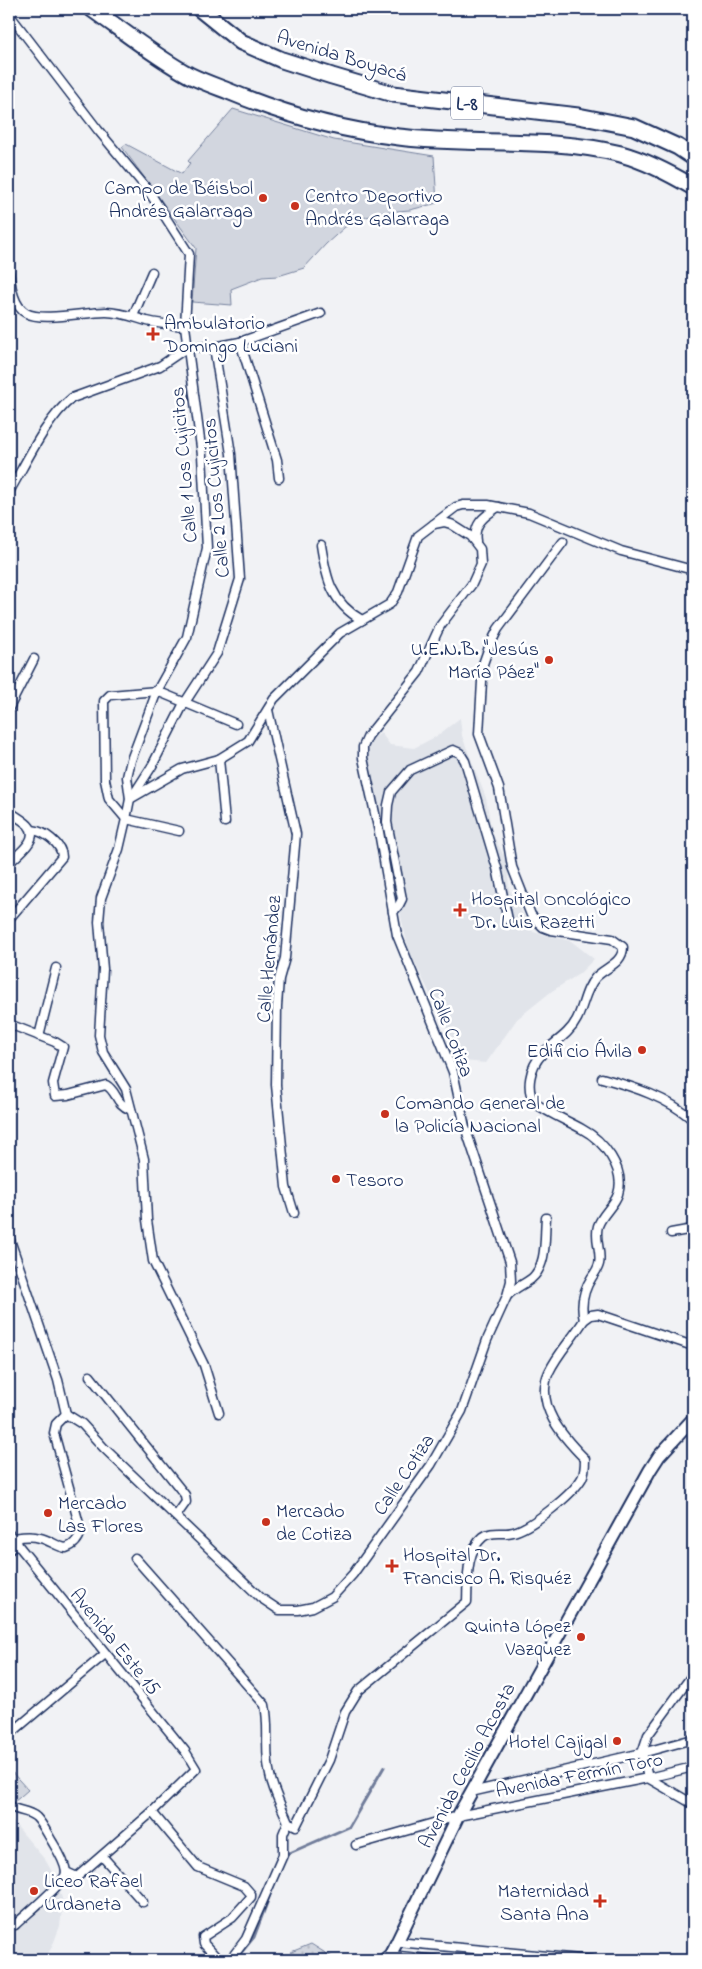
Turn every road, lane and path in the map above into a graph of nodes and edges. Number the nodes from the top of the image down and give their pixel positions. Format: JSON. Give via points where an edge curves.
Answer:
{"nodes":[{"id":1,"x":92,"y":9,"type":"edge"},
{"id":2,"x":200,"y":9,"type":"edge"},
{"id":3,"x":9,"y":14,"type":"edge"},
{"id":4,"x":693,"y":157,"type":"edge"},
{"id":5,"x":693,"y":187,"type":"edge"},
{"id":6,"x":152,"y":272,"type":"dead end"},
{"id":7,"x":9,"y":275,"type":"edge"},
{"id":8,"x":321,"y":314,"type":"dead end"},
{"id":9,"x":132,"y":316,"type":"junction"},
{"id":10,"x":185,"y":326,"type":"junction"},
{"id":11,"x":240,"y":342,"type":"junction"},
{"id":12,"x":188,"y":347,"type":"junction"},
{"id":13,"x":214,"y":347,"type":"junction"},
{"id":14,"x":279,"y":478,"type":"dead end"},
{"id":15,"x":9,"y":492,"type":"edge"},
{"id":16,"x":498,"y":507,"type":"junction"},
{"id":17,"x":434,"y":524,"type":"junction"},
{"id":18,"x":476,"y":541,"type":"junction"},
{"id":19,"x":563,"y":542,"type":"dead end"},
{"id":20,"x":321,"y":544,"type":"dead end"},
{"id":21,"x":693,"y":570,"type":"edge"},
{"id":22,"x":362,"y":620,"type":"junction"},
{"id":23,"x":34,"y":659,"type":"dead end"},
{"id":24,"x":157,"y":691,"type":"junction"},
{"id":25,"x":185,"y":704,"type":"junction"},
{"id":26,"x":9,"y":708,"type":"edge"},
{"id":27,"x":268,"y":710,"type":"junction"},
{"id":28,"x":236,"y":724,"type":"dead end"},
{"id":29,"x":219,"y":759,"type":"junction"},
{"id":30,"x":130,"y":799,"type":"junction"},
{"id":31,"x":9,"y":811,"type":"edge"},
{"id":32,"x":126,"y":819,"type":"junction"},
{"id":33,"x":225,"y":822,"type":"dead end"},
{"id":34,"x":32,"y":830,"type":"junction"},
{"id":35,"x":179,"y":831,"type":"dead end"},
{"id":36,"x":9,"y":863,"type":"edge"},
{"id":37,"x":393,"y":912,"type":"junction"},
{"id":38,"x":9,"y":919,"type":"edge"},
{"id":39,"x":508,"y":920,"type":"dead end"},
{"id":40,"x":56,"y":968,"type":"dead end"},
{"id":41,"x":9,"y":1024,"type":"edge"},
{"id":42,"x":39,"y":1036,"type":"junction"},
{"id":43,"x":602,"y":1078,"type":"dead end"},
{"id":44,"x":131,"y":1110,"type":"junction"},
{"id":45,"x":693,"y":1120,"type":"edge"},
{"id":46,"x":294,"y":1213,"type":"dead end"},
{"id":47,"x":546,"y":1218,"type":"dead end"},
{"id":48,"x":693,"y":1229,"type":"edge"},
{"id":49,"x":672,"y":1233,"type":"dead end"},
{"id":50,"x":9,"y":1237,"type":"edge"},
{"id":51,"x":507,"y":1296,"type":"junction"},
{"id":52,"x":584,"y":1320,"type":"junction"},
{"id":53,"x":693,"y":1346,"type":"edge"},
{"id":54,"x":90,"y":1376,"type":"dead end"},
{"id":55,"x":219,"y":1413,"type":"dead end"},
{"id":56,"x":66,"y":1414,"type":"junction"},
{"id":57,"x":693,"y":1419,"type":"edge"},
{"id":58,"x":176,"y":1516,"type":"junction"},
{"id":59,"x":11,"y":1541,"type":"edge"},
{"id":60,"x":134,"y":1558,"type":"dead end"},
{"id":61,"x":105,"y":1654,"type":"junction"},
{"id":62,"x":693,"y":1674,"type":"edge"},
{"id":63,"x":9,"y":1735,"type":"edge"},
{"id":64,"x":693,"y":1738,"type":"edge"},
{"id":65,"x":642,"y":1753,"type":"junction"},
{"id":66,"x":693,"y":1767,"type":"edge"},
{"id":67,"x":648,"y":1778,"type":"junction"},
{"id":68,"x":471,"y":1792,"type":"junction"},
{"id":69,"x":693,"y":1804,"type":"edge"},
{"id":70,"x":9,"y":1805,"type":"edge"},
{"id":71,"x":152,"y":1812,"type":"junction"},
{"id":72,"x":458,"y":1816,"type":"junction"},
{"id":73,"x":288,"y":1822,"type":"junction"},
{"id":74,"x":356,"y":1845,"type":"dead end"},
{"id":75,"x":102,"y":1856,"type":"junction"},
{"id":76,"x":66,"y":1872,"type":"junction"},
{"id":77,"x":143,"y":1902,"type":"dead end"},
{"id":78,"x":15,"y":1925,"type":"dead end"},
{"id":79,"x":397,"y":1942,"type":"junction"},
{"id":80,"x":387,"y":1958,"type":"edge"},
{"id":81,"x":220,"y":1960,"type":"edge"},
{"id":82,"x":230,"y":1960,"type":"edge"},
{"id":83,"x":436,"y":1960,"type":"edge"},
{"id":84,"x":591,"y":1960,"type":"edge"}],
"edges":[{"from":1,"to":5,"type":"highway","number":"L-8","via":[[189,75],[259,104],[314,122],[400,138],[591,149],[622,155]]},
{"from":2,"to":4,"type":"highway","name":"Avenida Boyacá","number":"L-8","via":[[241,42],[282,60],[393,94],[578,116],[634,127]]},
{"from":3,"to":10,"type":"street","name":"Calle 1 Los Cujicitos","via":[[148,190],[187,249]]},
{"from":6,"to":9,"type":"street"},
{"from":7,"to":9,"type":"street","via":[[20,308],[36,317],[106,312]]},
{"from":8,"to":11,"type":"street"},
{"from":9,"to":10,"type":"street","via":[[148,322]]},
{"from":10,"to":12,"type":"street","name":"Calle 1 Los Cujicitos"},
{"from":11,"to":13,"type":"street"},
{"from":11,"to":14,"type":"street"},
{"from":12,"to":13,"type":"street"},
{"from":12,"to":15,"type":"street","via":[[160,366],[72,398],[46,429]]},
{"from":12,"to":24,"type":"street","name":"Calle 1 Los Cujicitos","via":[[202,455],[208,548],[186,637]]},
{"from":13,"to":25,"type":"street","name":"Calle 2 Los Cujicitos","via":[[231,454],[241,573],[217,653]]},
{"from":16,"to":17,"type":"street","via":[[463,505]]},
{"from":16,"to":18,"type":"street","via":[[478,523]]},
{"from":16,"to":21,"type":"street","via":[[537,516],[621,551]]},
{"from":17,"to":18,"type":"street","via":[[451,524]]},
{"from":17,"to":22,"type":"street","via":[[418,536],[398,592],[390,604]]},
{"from":18,"to":37,"type":"street","name":"Calle Cotiza","via":[[481,556],[476,579],[440,626],[419,672],[368,736],[363,747]]},
{"from":19,"to":52,"type":"street","via":[[498,629],[489,647],[483,664],[480,734],[499,788],[512,867],[531,915],[543,927],[612,939],[623,947],[619,960],[596,978],[586,992],[580,1013],[569,1031],[540,1056],[528,1088],[535,1104],[592,1135],[604,1147],[621,1182],[618,1194],[598,1226],[599,1264],[582,1298]]},
{"from":20,"to":22,"type":"street","via":[[334,594],[349,613]]},
{"from":22,"to":27,"type":"street","via":[[340,633],[274,699]]},
{"from":23,"to":26,"type":"street"},
{"from":24,"to":25,"type":"street"},
{"from":24,"to":30,"type":"street","name":"Calle 1 Los Cujicitos","via":[[130,760],[127,777]]},
{"from":24,"to":32,"type":"street","via":[[110,695],[104,701],[105,780],[109,799]]},
{"from":25,"to":28,"type":"street"},
{"from":25,"to":30,"type":"street","name":"Calle 2 Los Cujicitos","via":[[152,766]]},
{"from":27,"to":29,"type":"street","via":[[248,741]]},
{"from":27,"to":46,"type":"street","name":"Calle Hernández","via":[[296,834],[285,958],[279,979],[276,1085],[286,1187]]},
{"from":29,"to":30,"type":"street","via":[[182,769]]},
{"from":29,"to":33,"type":"street"},
{"from":30,"to":32,"type":"street"},
{"from":31,"to":34,"type":"street"},
{"from":32,"to":35,"type":"street"},
{"from":32,"to":44,"type":"street","via":[[119,850],[101,898],[99,922],[103,969],[100,1035],[103,1052],[126,1089]]},
{"from":34,"to":36,"type":"street","via":[[32,838]]},
{"from":34,"to":38,"type":"street","via":[[46,836],[59,848],[62,857]]},
{"from":37,"to":39,"type":"street","via":[[402,898],[387,822],[391,792],[410,770],[453,750],[460,753],[464,761],[497,868]]},
{"from":37,"to":51,"type":"street","name":"Calle Cotiza","via":[[397,935],[453,1072],[465,1127],[507,1249],[511,1281]]},
{"from":40,"to":42,"type":"street"},
{"from":41,"to":42,"type":"street"},
{"from":42,"to":44,"type":"street","via":[[63,1047],[53,1083],[55,1096],[106,1086],[118,1103]]},
{"from":43,"to":45,"type":"street","via":[[662,1099]]},
{"from":44,"to":55,"type":"street","via":[[144,1159],[153,1260],[204,1365]]},
{"from":47,"to":51,"type":"street","via":[[544,1247],[538,1269],[533,1277]]},
{"from":48,"to":49,"type":"street"},
{"from":50,"to":56,"type":"street","via":[[58,1380]]},
{"from":51,"to":58,"type":"street","name":"Calle Cotiza","via":[[487,1340],[462,1411],[448,1438],[358,1567],[332,1597],[313,1607],[279,1610],[261,1598]]},
{"from":52,"to":53,"type":"street","via":[[598,1314]]},
{"from":52,"to":73,"type":"street","via":[[550,1370],[543,1393],[555,1425],[585,1459],[582,1478],[535,1522],[511,1533],[484,1536],[471,1554],[467,1602],[358,1691],[345,1712],[329,1760],[304,1812],[296,1826]]},
{"from":54,"to":58,"type":"street","via":[[185,1495],[186,1502]]},
{"from":56,"to":58,"type":"street","name":"Calle Cotiza","via":[[82,1424]]},
{"from":56,"to":59,"type":"street","via":[[56,1424],[54,1433],[81,1531],[79,1536],[66,1548],[30,1536]]},
{"from":57,"to":68,"type":"main road","name":"Avenida Cecilio Acosta","via":[[650,1470]]},
{"from":59,"to":61,"type":"street","name":"Avenida Este 15"},
{"from":60,"to":73,"type":"street","via":[[265,1705],[270,1775]]},
{"from":61,"to":63,"type":"street"},
{"from":61,"to":71,"type":"street","name":"Avenida Este 15","via":[[185,1751],[196,1769]]},
{"from":62,"to":65,"type":"street","via":[[648,1736]]},
{"from":64,"to":65,"type":"street","name":"Avenida Fermín Toro"},
{"from":65,"to":67,"type":"street"},
{"from":65,"to":68,"type":"street","name":"Avenida Fermín Toro"},
{"from":66,"to":67,"type":"street","name":"Avenida Fermín Toro"},
{"from":67,"to":69,"type":"street"},
{"from":67,"to":72,"type":"street","name":"Avenida Fermín Toro"},
{"from":68,"to":72,"type":"main road","name":"Avenida Cecilio Acosta"},
{"from":70,"to":76,"type":"street","via":[[29,1811],[38,1819],[61,1857]]},
{"from":71,"to":75,"type":"street"},
{"from":71,"to":81,"type":"street","via":[[198,1867],[244,1886],[251,1894],[232,1918],[203,1937],[204,1944]]},
{"from":72,"to":74,"type":"street","name":"Avenida Fermín Toro"},
{"from":72,"to":79,"type":"main road","name":"Avenida Cecilio Acosta"},
{"from":73,"to":82,"type":"street","via":[[283,1834],[283,1854],[246,1939]]},
{"from":75,"to":76,"type":"street","via":[[77,1877]]},
{"from":75,"to":77,"type":"street"},
{"from":76,"to":78,"type":"street","via":[[50,1893]]},
{"from":79,"to":80,"type":"main road","name":"Avenida Cecilio Acosta"},
{"from":79,"to":84,"type":"street"},
{"from":80,"to":83,"type":"street"}]}
